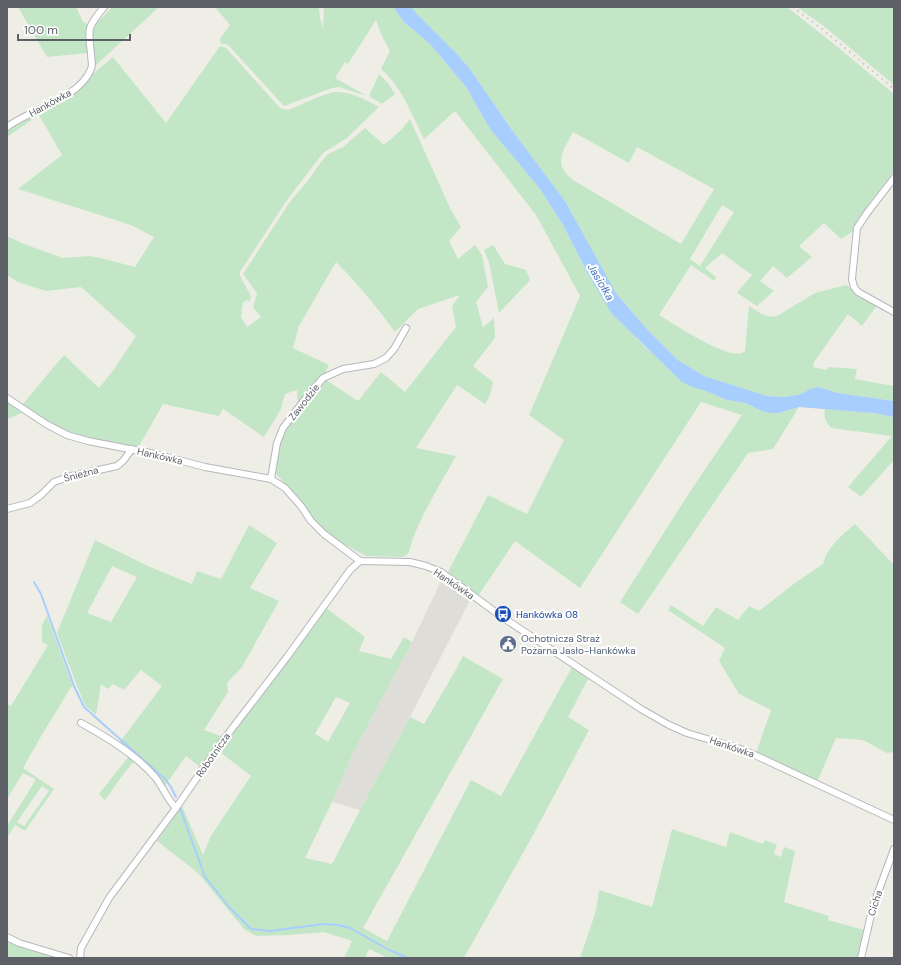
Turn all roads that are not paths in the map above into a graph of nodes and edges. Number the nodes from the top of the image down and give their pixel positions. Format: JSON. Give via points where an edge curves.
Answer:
{"nodes":[{"id":1,"x":104,"y":7,"type":"edge"},
{"id":2,"x":7,"y":127,"type":"edge"},
{"id":3,"x":894,"y":178,"type":"edge"},
{"id":4,"x":894,"y":312,"type":"edge"},
{"id":5,"x":406,"y":328,"type":"dead end"},
{"id":6,"x":7,"y":398,"type":"edge"},
{"id":7,"x":132,"y":449,"type":"junction"},
{"id":8,"x":271,"y":479,"type":"junction"},
{"id":9,"x":7,"y":509,"type":"edge"},
{"id":10,"x":360,"y":561,"type":"junction"},
{"id":11,"x":81,"y":723,"type":"dead end"},
{"id":12,"x":176,"y":808,"type":"junction"},
{"id":13,"x":894,"y":820,"type":"edge"},
{"id":14,"x":894,"y":849,"type":"edge"},
{"id":15,"x":7,"y":937,"type":"edge"},
{"id":16,"x":69,"y":958,"type":"edge"},
{"id":17,"x":80,"y":958,"type":"edge"},
{"id":18,"x":861,"y":958,"type":"edge"}],
"edges":[{"from":1,"to":2,"type":"street","name":"Hankówka","via":[[90,25],[88,35],[92,67],[87,77],[78,88]]},
{"from":3,"to":4,"type":"street","via":[[857,228],[852,279],[858,292]]},
{"from":5,"to":8,"type":"street","name":"Zawodzie","via":[[386,358],[374,364],[343,370],[323,378],[283,428],[277,442]]},
{"from":6,"to":7,"type":"street","name":"Hankówka","via":[[67,435]]},
{"from":7,"to":8,"type":"street","name":"Hankówka","via":[[205,467]]},
{"from":7,"to":9,"type":"street","name":"Śnieżna","via":[[117,466],[54,482],[30,503]]},
{"from":8,"to":10,"type":"street","name":"Hankówka","via":[[285,488],[324,534]]},
{"from":10,"to":12,"type":"street","name":"Robotnicza","via":[[350,570],[221,743]]},
{"from":10,"to":13,"type":"street","name":"Hankówka","via":[[410,562],[441,572],[521,629],[669,725],[744,750]]},
{"from":11,"to":12,"type":"street","via":[[118,745],[156,778]]},
{"from":12,"to":17,"type":"street","name":"Robotnicza","via":[[109,898],[81,948]]},
{"from":14,"to":18,"type":"street","name":"Cicha","via":[[873,906]]},
{"from":15,"to":16,"type":"street"}]}
